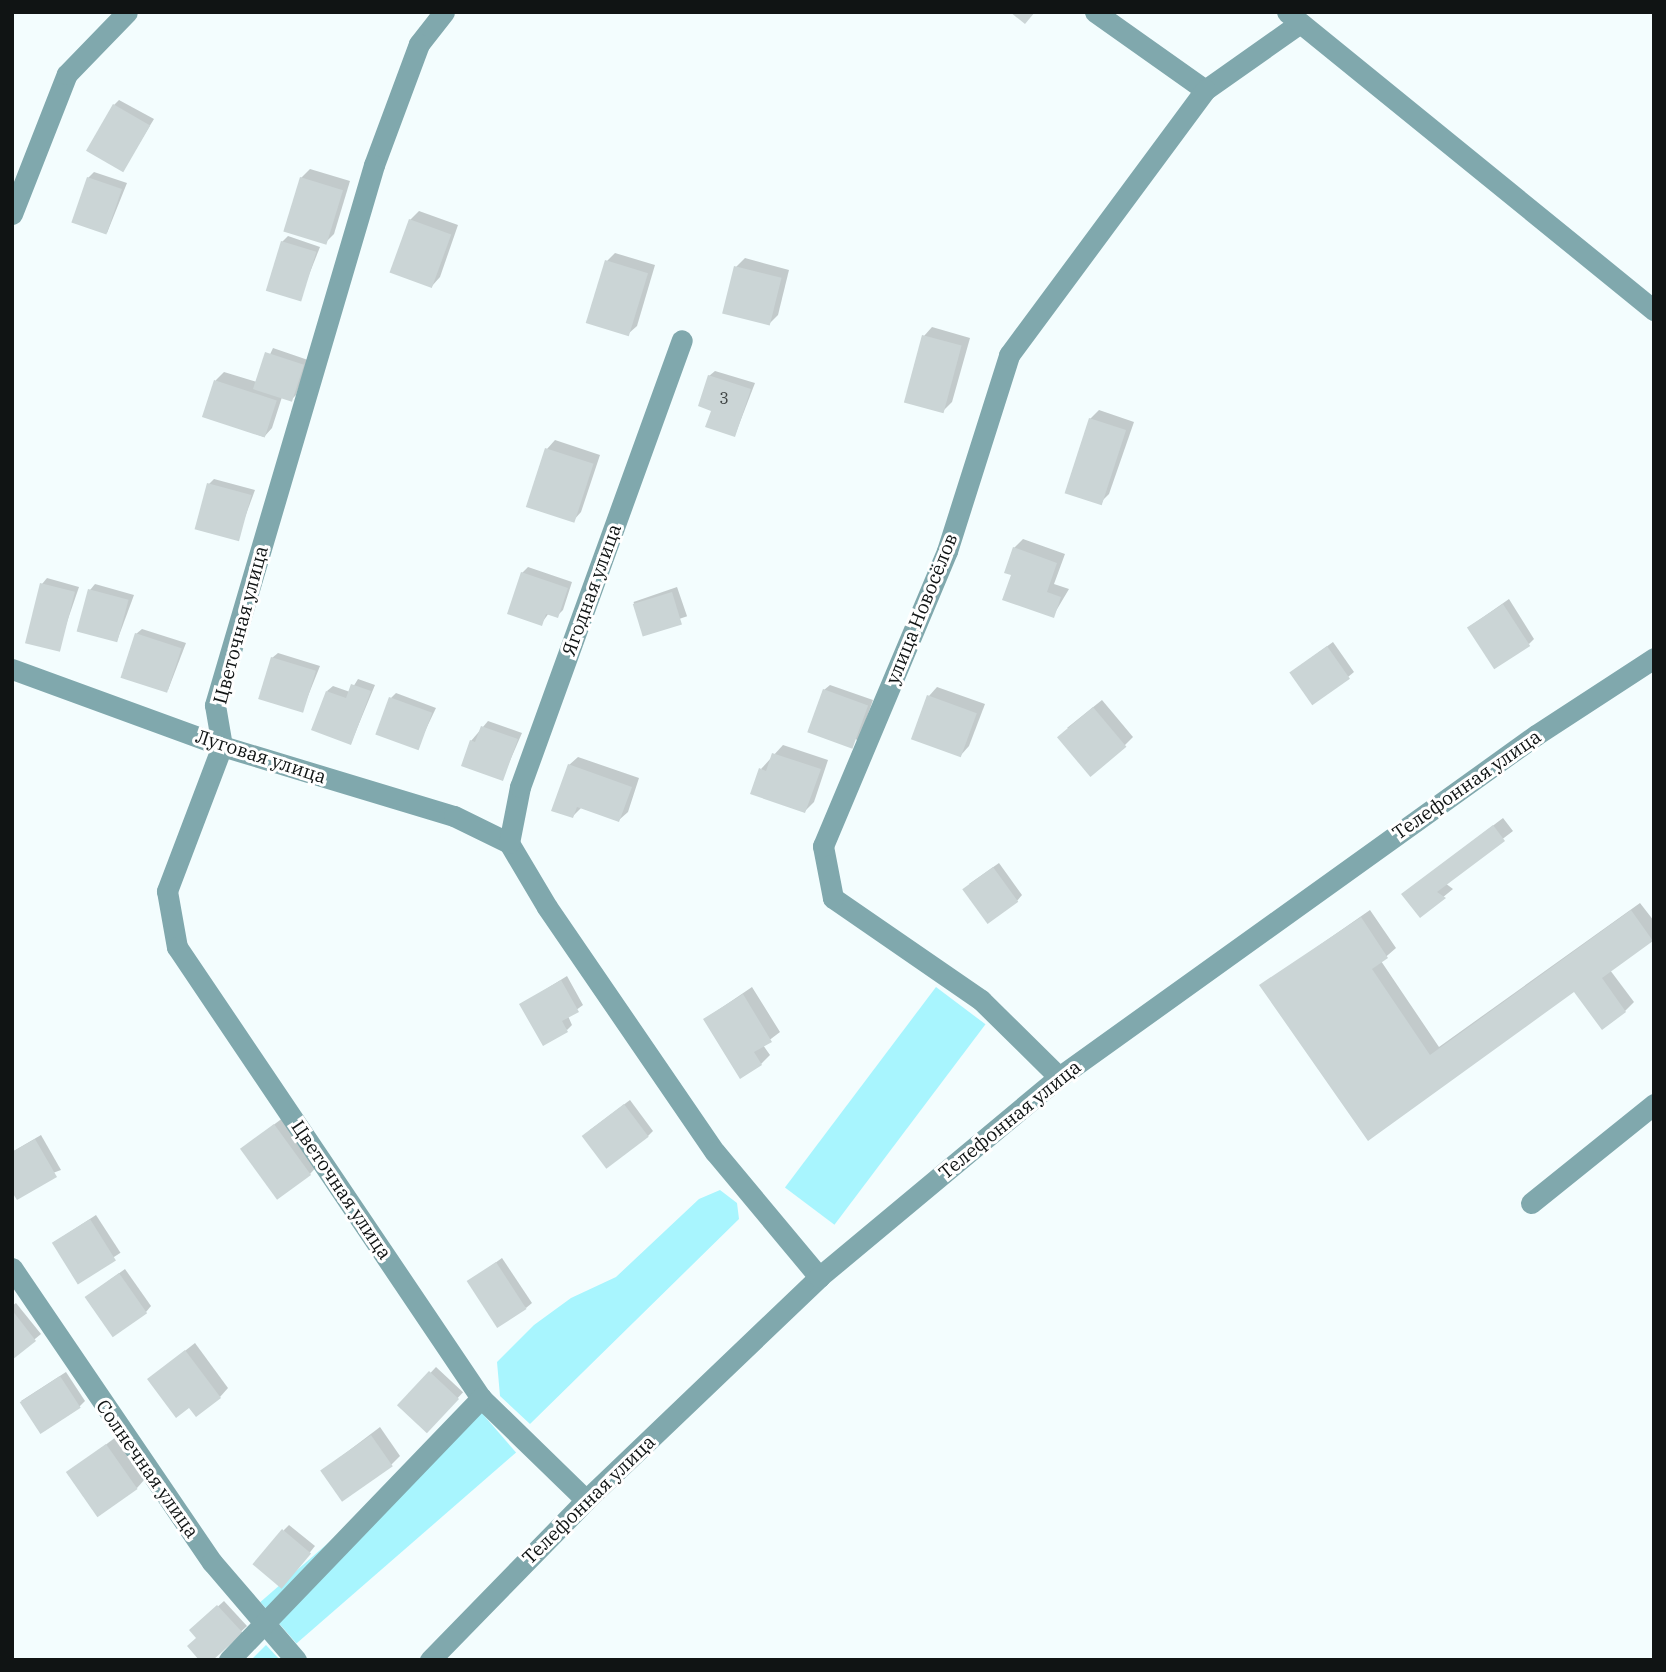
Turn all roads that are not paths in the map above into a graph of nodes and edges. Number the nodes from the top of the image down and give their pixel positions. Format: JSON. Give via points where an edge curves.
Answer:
{"nodes":[{"id":1,"x":127,"y":12,"type":"edge"},
{"id":2,"x":444,"y":12,"type":"edge"},
{"id":3,"x":1095,"y":12,"type":"edge"},
{"id":4,"x":1293,"y":17,"type":"edge"},
{"id":5,"x":1205,"y":90,"type":"junction"},
{"id":6,"x":12,"y":214,"type":"edge"},
{"id":7,"x":1654,"y":310,"type":"edge"},
{"id":8,"x":682,"y":340,"type":"dead end"},
{"id":9,"x":1651,"y":666,"type":"edge"},
{"id":10,"x":12,"y":669,"type":"edge"},
{"id":11,"x":222,"y":746,"type":"junction"},
{"id":12,"x":509,"y":843,"type":"junction"},
{"id":13,"x":1059,"y":1077,"type":"junction"},
{"id":14,"x":1654,"y":1104,"type":"edge"},
{"id":15,"x":1531,"y":1203,"type":"dead end"},
{"id":16,"x":12,"y":1268,"type":"edge"},
{"id":17,"x":819,"y":1277,"type":"junction"},
{"id":18,"x":481,"y":1398,"type":"junction"},
{"id":19,"x":586,"y":1500,"type":"junction"},
{"id":20,"x":264,"y":1624,"type":"junction"},
{"id":21,"x":229,"y":1660,"type":"edge"},
{"id":22,"x":296,"y":1660,"type":"edge"},
{"id":23,"x":430,"y":1660,"type":"edge"}],
"edges":[{"from":1,"to":6,"type":"street","via":[[67,74]]},
{"from":2,"to":11,"type":"street","name":"Цветочная улица","via":[[419,44],[370,178],[215,705]]},
{"from":3,"to":5,"type":"street"},
{"from":4,"to":5,"type":"street","name":"улица Новосёлов"},
{"from":4,"to":7,"type":"street"},
{"from":5,"to":13,"type":"street","name":"улица Новосёлов","via":[[1009,355],[947,551],[823,846],[833,898],[981,1000]]},
{"from":8,"to":12,"type":"street","name":"Ягодная улица","via":[[520,788]]},
{"from":9,"to":13,"type":"street","name":"Телефонная улица","via":[[1536,735]]},
{"from":10,"to":11,"type":"street","name":"Луговая улица"},
{"from":11,"to":12,"type":"street","name":"Луговая улица","via":[[454,816]]},
{"from":11,"to":18,"type":"street","name":"Цветочная улица","via":[[167,891],[177,947]]},
{"from":12,"to":17,"type":"street","via":[[715,1152]]},
{"from":13,"to":17,"type":"street","name":"Телефонная улица"},
{"from":14,"to":15,"type":"street"},
{"from":16,"to":20,"type":"street","name":"Солнечная улица","via":[[134,1452],[212,1562]]},
{"from":17,"to":19,"type":"street","name":"Телефонная улица"},
{"from":18,"to":19,"type":"street","name":"Цветочная улица"},
{"from":18,"to":20,"type":"street"},
{"from":19,"to":23,"type":"street","name":"Телефонная улица"},
{"from":20,"to":21,"type":"street"},
{"from":20,"to":22,"type":"street","name":"Солнечная улица"}]}
